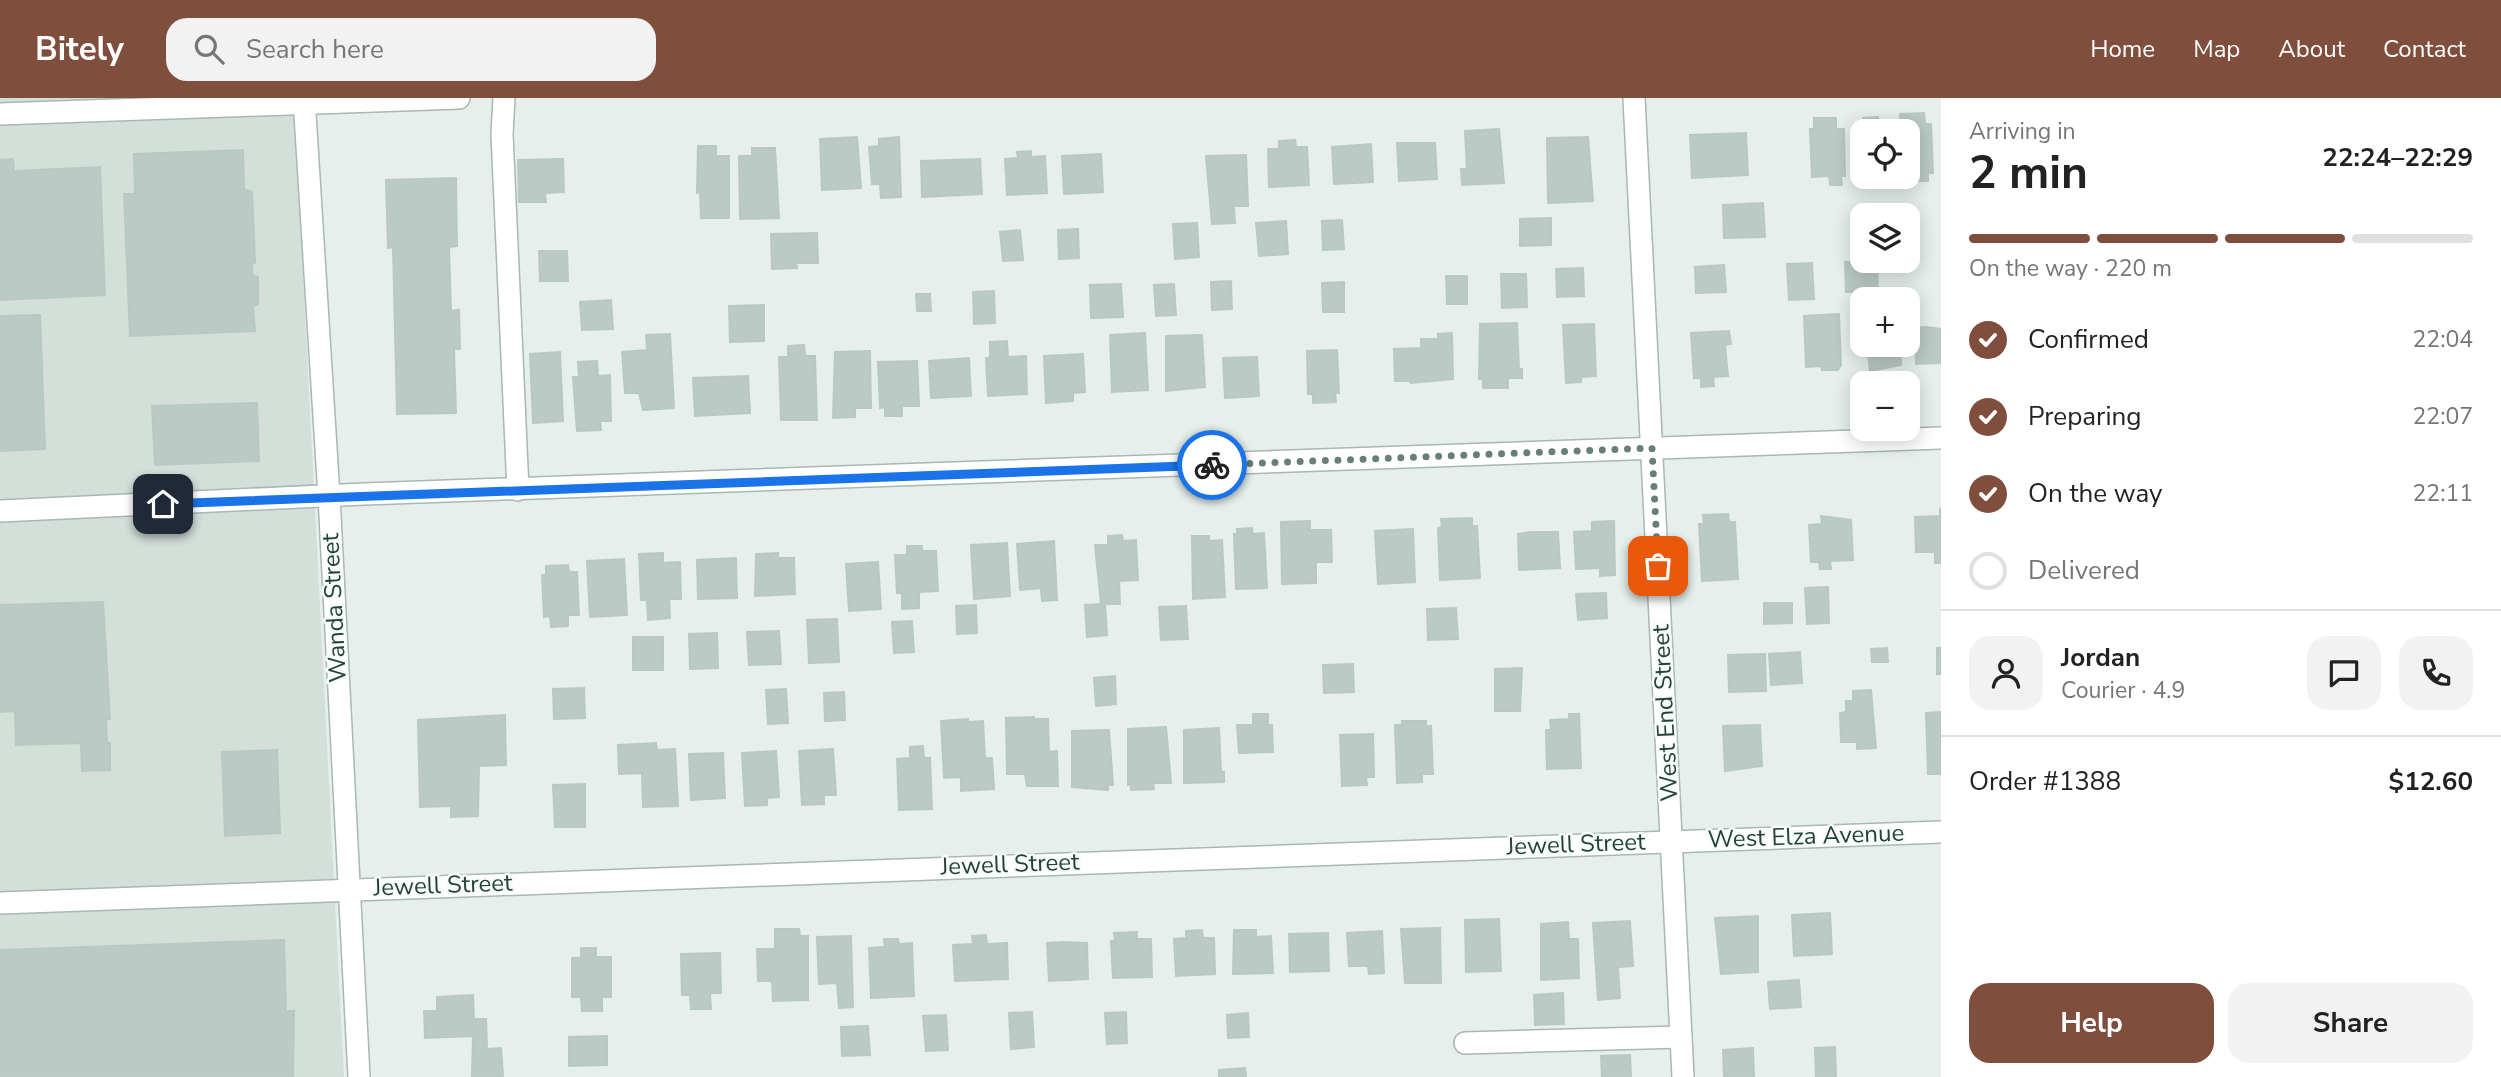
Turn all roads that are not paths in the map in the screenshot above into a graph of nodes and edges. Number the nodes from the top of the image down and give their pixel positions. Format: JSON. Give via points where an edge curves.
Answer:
{"nodes":[{"id":1,"x":459,"y":98,"type":"edge"},
{"id":2,"x":504,"y":98,"type":"edge"},
{"id":3,"x":1634,"y":98,"type":"edge"},
{"id":4,"x":304,"y":101,"type":"edge"},
{"id":5,"x":0,"y":114,"type":"edge"},
{"id":6,"x":1941,"y":438,"type":"edge"},
{"id":7,"x":1652,"y":448,"type":"junction"},
{"id":8,"x":518,"y":490,"type":"junction"},
{"id":9,"x":329,"y":496,"type":"junction"},
{"id":10,"x":0,"y":511,"type":"edge"},
{"id":11,"x":1941,"y":832,"type":"edge"},
{"id":12,"x":1672,"y":841,"type":"junction"},
{"id":13,"x":348,"y":888,"type":"junction"},
{"id":14,"x":0,"y":902,"type":"edge"},
{"id":15,"x":1681,"y":1037,"type":"junction"},
{"id":16,"x":1465,"y":1043,"type":"dead end"},
{"id":17,"x":359,"y":1077,"type":"edge"},
{"id":18,"x":1683,"y":1077,"type":"edge"}],
"edges":[{"from":1,"to":4,"type":"street"},
{"from":2,"to":8,"type":"street"},
{"from":3,"to":7,"type":"street","name":"West End Street"},
{"from":4,"to":5,"type":"street"},
{"from":4,"to":9,"type":"street","name":"Wanda Street"},
{"from":6,"to":7,"type":"street"},
{"from":7,"to":8,"type":"street"},
{"from":7,"to":12,"type":"street","name":"West End Street"},
{"from":8,"to":9,"type":"street"},
{"from":9,"to":10,"type":"street"},
{"from":9,"to":13,"type":"street","name":"Wanda Street"},
{"from":11,"to":12,"type":"street","name":"West Elza Avenue"},
{"from":12,"to":13,"type":"street","name":"Jewell Street"},
{"from":12,"to":15,"type":"street","name":"West End Street"},
{"from":13,"to":14,"type":"street","name":"Jewell Street"},
{"from":13,"to":17,"type":"street","name":"Wanda Street"},
{"from":15,"to":16,"type":"street"},
{"from":15,"to":18,"type":"street","name":"West End Street"}]}
